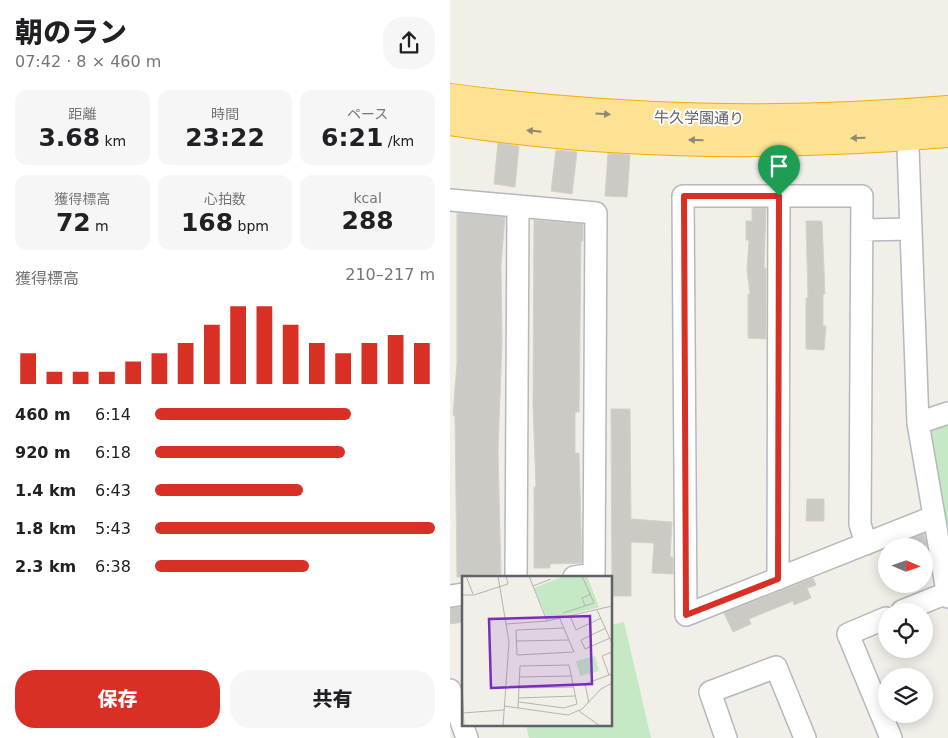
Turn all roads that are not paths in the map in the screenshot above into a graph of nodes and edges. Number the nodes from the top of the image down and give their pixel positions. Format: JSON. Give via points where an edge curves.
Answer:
{"nodes":[{"id":1,"x":450,"y":98,"type":"edge"},
{"id":2,"x":948,"y":110,"type":"edge"},
{"id":3,"x":450,"y":121,"type":"edge"},
{"id":4,"x":907,"y":124,"type":"junction"},
{"id":5,"x":948,"y":132,"type":"edge"},
{"id":6,"x":779,"y":196,"type":"junction"},
{"id":7,"x":450,"y":200,"type":"edge"},
{"id":8,"x":518,"y":208,"type":"junction"},
{"id":9,"x":911,"y":229,"type":"junction"},
{"id":10,"x":862,"y":230,"type":"junction"},
{"id":11,"x":948,"y":413,"type":"edge"},
{"id":12,"x":918,"y":423,"type":"junction"},
{"id":13,"x":934,"y":517,"type":"junction"},
{"id":14,"x":866,"y":544,"type":"junction"},
{"id":15,"x":516,"y":576,"type":"edge"},
{"id":16,"x":581,"y":576,"type":"edge"},
{"id":17,"x":778,"y":579,"type":"junction"},
{"id":18,"x":948,"y":595,"type":"edge"},
{"id":19,"x":925,"y":603,"type":"edge"},
{"id":20,"x":878,"y":621,"type":"edge"},
{"id":21,"x":450,"y":690,"type":"edge"},
{"id":22,"x":462,"y":724,"type":"edge"},
{"id":23,"x":463,"y":726,"type":"edge"},
{"id":24,"x":467,"y":738,"type":"edge"},
{"id":25,"x":726,"y":738,"type":"edge"},
{"id":26,"x":805,"y":738,"type":"edge"},
{"id":27,"x":891,"y":738,"type":"edge"}],
"edges":[{"from":1,"to":4,"type":"highway","name":"牛久学園通り","one_way":true,"via":[[533,109],[629,116]]},
{"from":2,"to":4,"type":"highway","name":"牛久学園通り"},
{"from":4,"to":3,"type":"highway","name":"牛久学園通り","one_way":true,"via":[[778,141],[639,140]]},
{"from":4,"to":5,"type":"highway","name":"牛久学園通り"},
{"from":4,"to":9,"type":"street"},
{"from":6,"to":10,"type":"street","via":[[862,196]]},
{"from":6,"to":17,"type":"street"},
{"from":6,"to":17,"type":"street","via":[[684,196],[686,615]]},
{"from":7,"to":8,"type":"street"},
{"from":8,"to":15,"type":"street"},
{"from":8,"to":16,"type":"street","via":[[596,213],[594,574]]},
{"from":9,"to":10,"type":"street"},
{"from":9,"to":12,"type":"street"},
{"from":10,"to":14,"type":"street","via":[[860,524]]},
{"from":11,"to":12,"type":"street"},
{"from":12,"to":13,"type":"street"},
{"from":13,"to":14,"type":"street"},
{"from":13,"to":18,"type":"street"},
{"from":14,"to":17,"type":"street"},
{"from":18,"to":19,"type":"street"},
{"from":20,"to":27,"type":"street","via":[[848,634]]},
{"from":21,"to":22,"type":"street"},
{"from":23,"to":24,"type":"street"},
{"from":25,"to":26,"type":"street","via":[[710,692],[776,667]]}]}
